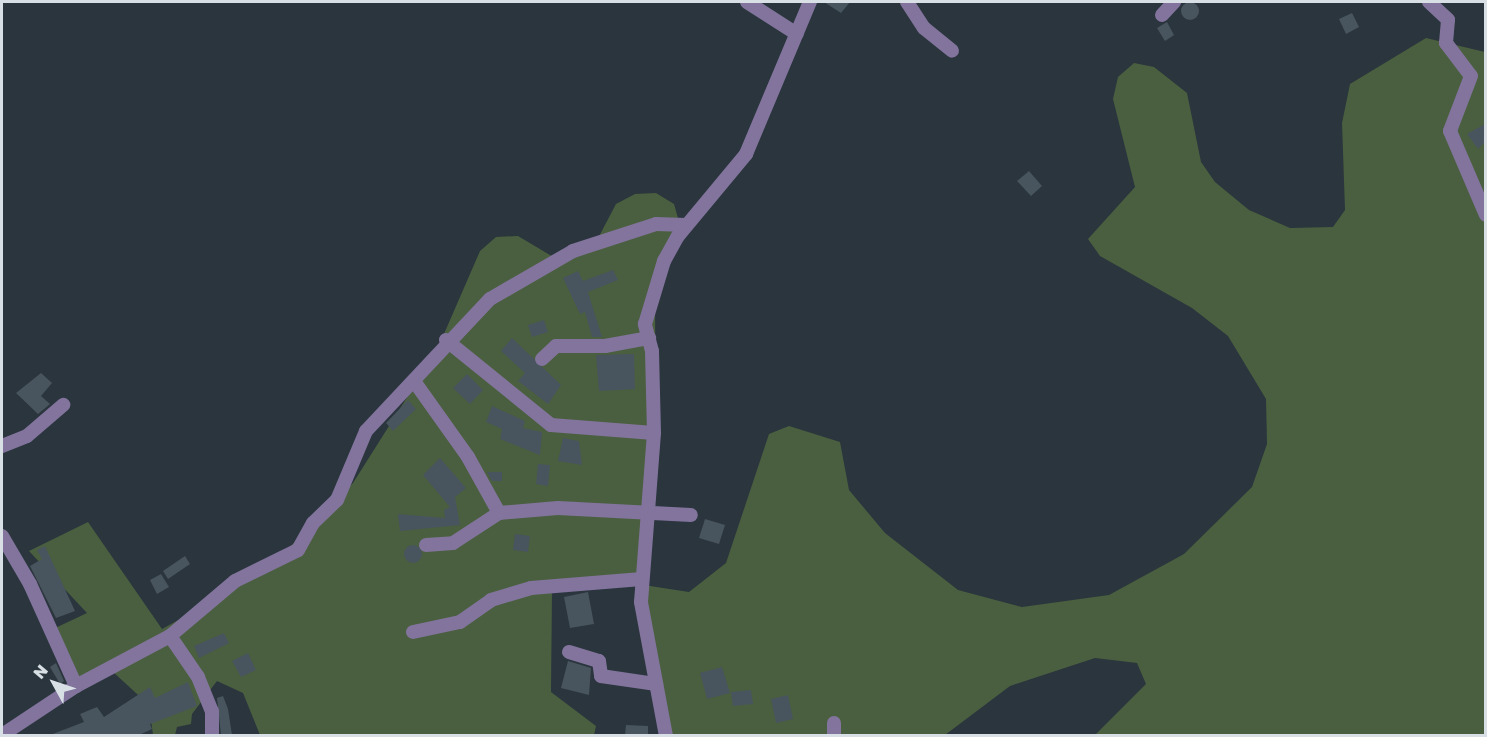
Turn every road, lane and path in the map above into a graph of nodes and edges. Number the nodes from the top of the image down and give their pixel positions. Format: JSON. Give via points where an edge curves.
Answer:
{"nodes":[{"id":1,"x":747,"y":2,"type":"edge"},
{"id":2,"x":810,"y":2,"type":"edge"},
{"id":3,"x":907,"y":2,"type":"edge"},
{"id":4,"x":1174,"y":2,"type":"edge"},
{"id":5,"x":1429,"y":2,"type":"edge"},
{"id":6,"x":1162,"y":15,"type":"dead end"},
{"id":7,"x":796,"y":34,"type":"junction"},
{"id":8,"x":952,"y":51,"type":"dead end"},
{"id":9,"x":1485,"y":215,"type":"edge"},
{"id":10,"x":686,"y":225,"type":"junction"},
{"id":11,"x":649,"y":338,"type":"junction"},
{"id":12,"x":446,"y":340,"type":"junction"},
{"id":13,"x":542,"y":359,"type":"dead end"},
{"id":14,"x":414,"y":381,"type":"junction"},
{"id":15,"x":63,"y":405,"type":"dead end"},
{"id":16,"x":654,"y":433,"type":"junction"},
{"id":17,"x":2,"y":446,"type":"edge"},
{"id":18,"x":652,"y":510,"type":"junction"},
{"id":19,"x":499,"y":513,"type":"junction"},
{"id":20,"x":691,"y":515,"type":"dead end"},
{"id":21,"x":2,"y":536,"type":"edge"},
{"id":22,"x":426,"y":545,"type":"dead end"},
{"id":23,"x":6,"y":559,"type":"edge"},
{"id":24,"x":642,"y":579,"type":"junction"},
{"id":25,"x":413,"y":632,"type":"dead end"},
{"id":26,"x":170,"y":636,"type":"junction"},
{"id":27,"x":569,"y":651,"type":"dead end"},
{"id":28,"x":656,"y":684,"type":"junction"},
{"id":29,"x":76,"y":686,"type":"junction"},
{"id":30,"x":2,"y":735,"type":"edge"},
{"id":31,"x":212,"y":735,"type":"edge"},
{"id":32,"x":666,"y":735,"type":"edge"}],
"edges":[{"from":1,"to":7,"type":"street"},
{"from":2,"to":7,"type":"street"},
{"from":3,"to":8,"type":"street","via":[[924,28]]},
{"from":4,"to":6,"type":"street"},
{"from":5,"to":9,"type":"street","via":[[1448,20],[1446,43],[1471,76],[1450,131]]},
{"from":7,"to":10,"type":"street","via":[[746,154]]},
{"from":10,"to":11,"type":"street","via":[[652,294],[645,324]]},
{"from":10,"to":12,"type":"street","via":[[656,224],[573,251],[490,299]]},
{"from":11,"to":13,"type":"street","via":[[605,346],[556,346]]},
{"from":11,"to":16,"type":"street"},
{"from":12,"to":14,"type":"street","via":[[442,355]]},
{"from":12,"to":16,"type":"street","via":[[551,425]]},
{"from":14,"to":19,"type":"street","via":[[468,457]]},
{"from":14,"to":26,"type":"street","via":[[366,431],[337,500],[313,523],[298,550],[235,581]]},
{"from":15,"to":17,"type":"street","via":[[27,436]]},
{"from":16,"to":18,"type":"street"},
{"from":18,"to":19,"type":"street"},
{"from":18,"to":20,"type":"street"},
{"from":18,"to":24,"type":"street"},
{"from":19,"to":22,"type":"street","via":[[453,543]]},
{"from":21,"to":23,"type":"street"},
{"from":23,"to":29,"type":"street","via":[[30,584]]},
{"from":24,"to":25,"type":"street","via":[[531,588],[491,600],[460,622]]},
{"from":24,"to":28,"type":"street"},
{"from":26,"to":29,"type":"street"},
{"from":26,"to":31,"type":"street","via":[[198,676],[212,711]]},
{"from":27,"to":28,"type":"street","via":[[599,662],[601,676]]},
{"from":28,"to":32,"type":"street"},
{"from":29,"to":30,"type":"street"}]}
